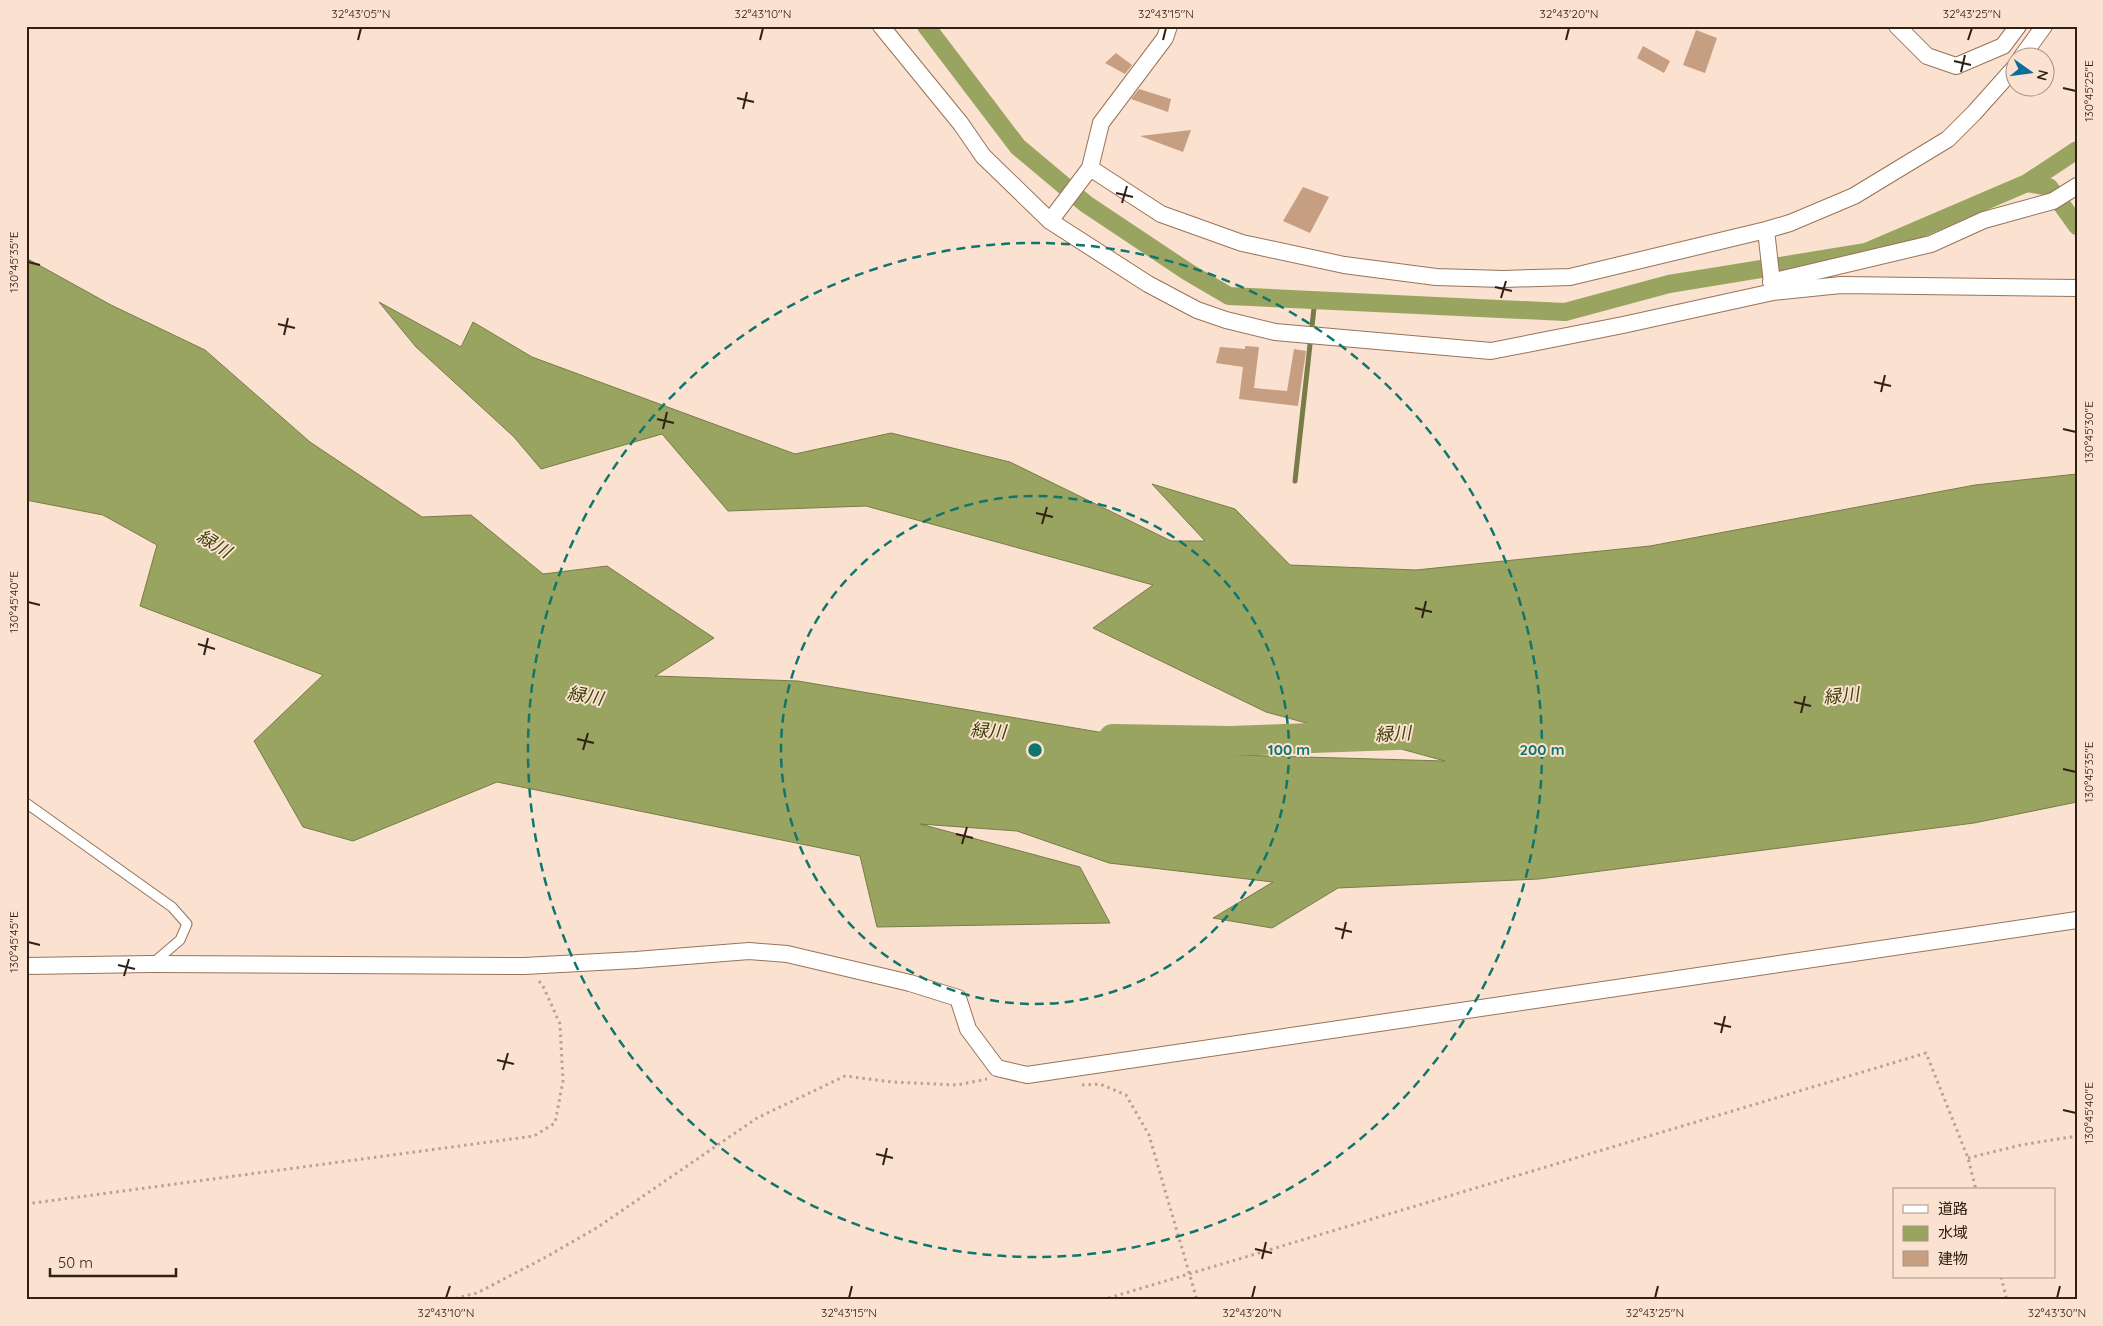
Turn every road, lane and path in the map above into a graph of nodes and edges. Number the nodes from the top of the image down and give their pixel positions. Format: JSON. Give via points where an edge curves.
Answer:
{"nodes":[{"id":1,"x":881,"y":26,"type":"edge"},
{"id":2,"x":1169,"y":26,"type":"edge"},
{"id":3,"x":1897,"y":26,"type":"edge"},
{"id":4,"x":2018,"y":26,"type":"edge"},
{"id":5,"x":2044,"y":26,"type":"edge"},
{"id":6,"x":2028,"y":48,"type":"edge"},
{"id":7,"x":2006,"y":77,"type":"edge"},
{"id":8,"x":1090,"y":168,"type":"junction"},
{"id":9,"x":2077,"y":186,"type":"edge"},
{"id":10,"x":1050,"y":221,"type":"junction"},
{"id":11,"x":1766,"y":230,"type":"junction"},
{"id":12,"x":1772,"y":287,"type":"junction"},
{"id":13,"x":2077,"y":288,"type":"edge"},
{"id":14,"x":26,"y":803,"type":"edge"},
{"id":15,"x":2077,"y":920,"type":"edge"},
{"id":16,"x":151,"y":964,"type":"junction"},
{"id":17,"x":26,"y":966,"type":"edge"},
{"id":18,"x":524,"y":966,"type":"junction"},
{"id":19,"x":997,"y":1068,"type":"junction"},
{"id":20,"x":1073,"y":1086,"type":"dead end"},
{"id":21,"x":2077,"y":1136,"type":"edge"},
{"id":22,"x":1968,"y":1158,"type":"junction"},
{"id":23,"x":1976,"y":1188,"type":"edge"},
{"id":24,"x":26,"y":1204,"type":"edge"},
{"id":25,"x":1189,"y":1274,"type":"junction"},
{"id":26,"x":2000,"y":1278,"type":"edge"},
{"id":27,"x":449,"y":1300,"type":"edge"},
{"id":28,"x":1102,"y":1300,"type":"edge"},
{"id":29,"x":1197,"y":1300,"type":"edge"},
{"id":30,"x":2007,"y":1300,"type":"edge"}],
"edges":[{"from":1,"to":10,"type":"street","via":[[983,156]]},
{"from":2,"to":8,"type":"street","via":[[1165,38],[1101,123]]},
{"from":3,"to":4,"type":"street","via":[[1926,56],[1956,66],[2003,46]]},
{"from":5,"to":6,"type":"street"},
{"from":7,"to":11,"type":"street","via":[[1948,139],[1854,196]]},
{"from":8,"to":10,"type":"street"},
{"from":8,"to":11,"type":"street","via":[[1161,214],[1242,242],[1344,265],[1436,277],[1570,277]]},
{"from":9,"to":12,"type":"street","via":[[2053,201],[1984,220],[1931,244]]},
{"from":10,"to":12,"type":"street","via":[[1148,284],[1197,310],[1275,332],[1338,339],[1491,351],[1623,325]]},
{"from":11,"to":12,"type":"street"},
{"from":12,"to":13,"type":"street"},
{"from":14,"to":16,"type":"lane","via":[[172,907],[187,924],[180,940]]},
{"from":15,"to":19,"type":"street","via":[[1055,1072],[1027,1075]]},
{"from":16,"to":17,"type":"street"},
{"from":16,"to":18,"type":"street"},
{"from":18,"to":19,"type":"street","via":[[749,950],[787,954],[910,983],[958,998],[968,1029]]},
{"from":18,"to":24,"type":"path","via":[[543,986],[560,1024],[563,1081],[555,1123],[534,1136]]},
{"from":19,"to":27,"type":"path","via":[[991,1078],[957,1085],[845,1076],[757,1118],[598,1227],[546,1257],[477,1293]]},
{"from":20,"to":25,"type":"path","via":[[1100,1084],[1126,1095],[1140,1116],[1150,1135]]},
{"from":21,"to":22,"type":"path"},
{"from":22,"to":23,"type":"path"},
{"from":22,"to":25,"type":"path","via":[[1926,1053]]},
{"from":25,"to":28,"type":"path"},
{"from":25,"to":29,"type":"path"},
{"from":26,"to":30,"type":"path"}]}
